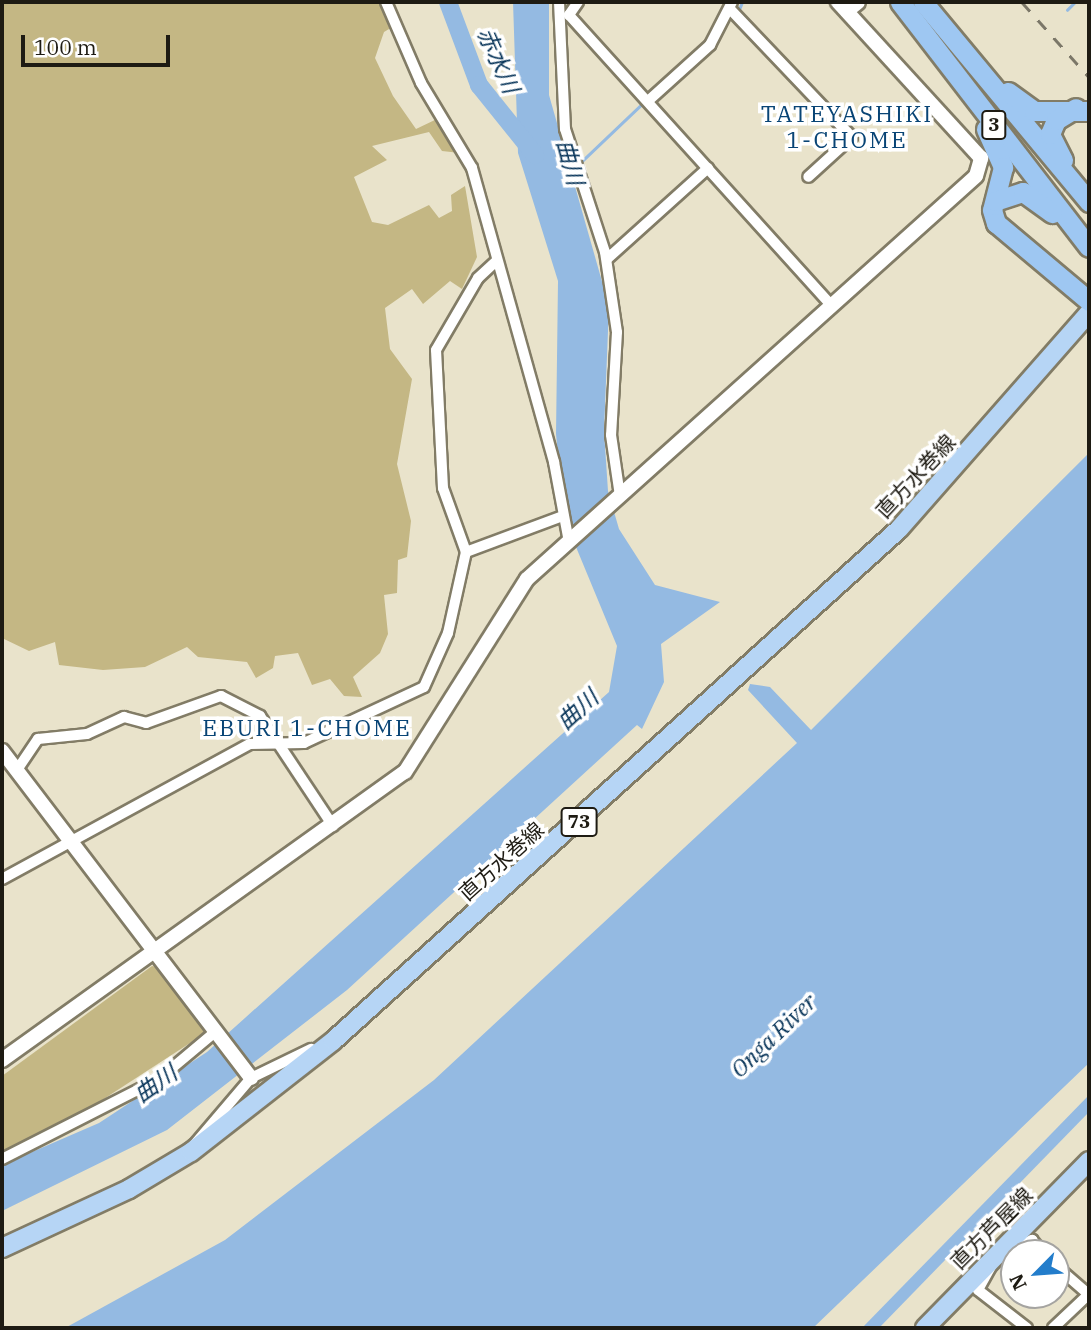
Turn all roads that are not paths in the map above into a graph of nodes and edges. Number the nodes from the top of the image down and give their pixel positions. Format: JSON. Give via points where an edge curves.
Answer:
{"nodes":[{"id":1,"x":386,"y":2,"type":"edge"},
{"id":2,"x":559,"y":2,"type":"edge"},
{"id":3,"x":578,"y":2,"type":"edge"},
{"id":4,"x":900,"y":2,"type":"edge"},
{"id":5,"x":923,"y":2,"type":"edge"},
{"id":6,"x":848,"y":5,"type":"edge"},
{"id":7,"x":731,"y":6,"type":"edge"},
{"id":8,"x":944,"y":26,"type":"junction"},
{"id":9,"x":962,"y":85,"type":"junction"},
{"id":10,"x":648,"y":101,"type":"junction"},
{"id":11,"x":1083,"y":109,"type":"edge"},
{"id":12,"x":708,"y":168,"type":"junction"},
{"id":13,"x":808,"y":177,"type":"dead end"},
{"id":14,"x":1089,"y":196,"type":"edge"},
{"id":15,"x":995,"y":201,"type":"junction"},
{"id":16,"x":1089,"y":202,"type":"edge"},
{"id":17,"x":1089,"y":247,"type":"edge"},
{"id":18,"x":607,"y":259,"type":"junction"},
{"id":19,"x":495,"y":262,"type":"junction"},
{"id":20,"x":1089,"y":302,"type":"edge"},
{"id":21,"x":831,"y":304,"type":"junction"},
{"id":22,"x":1089,"y":313,"type":"edge"},
{"id":23,"x":618,"y":497,"type":"junction"},
{"id":24,"x":560,"y":517,"type":"junction"},
{"id":25,"x":570,"y":540,"type":"junction"},
{"id":26,"x":466,"y":552,"type":"junction"},
{"id":27,"x":279,"y":739,"type":"junction"},
{"id":28,"x":2,"y":751,"type":"edge"},
{"id":29,"x":19,"y":767,"type":"junction"},
{"id":30,"x":333,"y":826,"type":"junction"},
{"id":31,"x":70,"y":839,"type":"junction"},
{"id":32,"x":2,"y":879,"type":"edge"},
{"id":33,"x":158,"y":949,"type":"junction"},
{"id":34,"x":217,"y":1034,"type":"junction"},
{"id":35,"x":333,"y":1041,"type":"junction"},
{"id":36,"x":2,"y":1060,"type":"edge"},
{"id":37,"x":251,"y":1078,"type":"junction"},
{"id":38,"x":191,"y":1152,"type":"junction"},
{"id":39,"x":2,"y":1159,"type":"edge"},
{"id":40,"x":1089,"y":1161,"type":"edge"},
{"id":41,"x":2,"y":1248,"type":"edge"},
{"id":42,"x":1000,"y":1253,"type":"edge"},
{"id":43,"x":996,"y":1255,"type":"junction"},
{"id":44,"x":1070,"y":1278,"type":"edge"},
{"id":45,"x":1088,"y":1293,"type":"edge"},
{"id":46,"x":925,"y":1328,"type":"edge"},
{"id":47,"x":1027,"y":1328,"type":"edge"},
{"id":48,"x":1053,"y":1328,"type":"edge"}],
"edges":[{"from":1,"to":19,"type":"street","via":[[421,83],[472,167]]},
{"from":2,"to":18,"type":"street","via":[[561,99],[574,158]]},
{"from":3,"to":10,"type":"street","via":[[569,15]]},
{"from":4,"to":9,"type":"highway","number":"3"},
{"from":5,"to":8,"type":"highway","number":"3"},
{"from":6,"to":21,"type":"street","via":[[981,158],[976,176]]},
{"from":7,"to":10,"type":"street","via":[[710,45]]},
{"from":7,"to":13,"type":"street","via":[[852,137]]},
{"from":8,"to":11,"type":"highway","via":[[1021,106],[1034,111]]},
{"from":8,"to":16,"type":"highway","number":"3"},
{"from":9,"to":15,"type":"highway","via":[[1003,167]]},
{"from":9,"to":17,"type":"highway","number":"3"},
{"from":10,"to":12,"type":"street"},
{"from":11,"to":14,"type":"highway","via":[[1056,120],[1050,134]]},
{"from":12,"to":18,"type":"street"},
{"from":12,"to":21,"type":"street"},
{"from":15,"to":17,"type":"highway","via":[[1012,192],[1035,198]]},
{"from":15,"to":20,"type":"highway","via":[[992,210],[1003,233]]},
{"from":18,"to":23,"type":"street","via":[[617,332],[611,435]]},
{"from":19,"to":24,"type":"street","via":[[554,462]]},
{"from":19,"to":26,"type":"street","via":[[478,278],[436,350],[433,374],[443,488]]},
{"from":21,"to":23,"type":"street"},
{"from":22,"to":35,"type":"main road","name":"直方水巻線","number":"73","via":[[899,529]]},
{"from":23,"to":25,"type":"street"},
{"from":24,"to":25,"type":"street"},
{"from":24,"to":26,"type":"street"},
{"from":25,"to":30,"type":"street","via":[[514,593],[442,721],[405,772]]},
{"from":26,"to":27,"type":"street","via":[[447,634],[424,687],[304,743]]},
{"from":27,"to":29,"type":"street","via":[[248,704],[222,696],[146,723],[124,717],[87,734],[38,739]]},
{"from":27,"to":30,"type":"street"},
{"from":27,"to":31,"type":"street","via":[[250,744]]},
{"from":28,"to":29,"type":"street"},
{"from":29,"to":31,"type":"street"},
{"from":30,"to":33,"type":"street"},
{"from":31,"to":32,"type":"street"},
{"from":31,"to":33,"type":"street"},
{"from":33,"to":34,"type":"street"},
{"from":33,"to":36,"type":"street"},
{"from":34,"to":37,"type":"street"},
{"from":34,"to":39,"type":"street","via":[[159,1079]]},
{"from":35,"to":37,"type":"street","via":[[324,1038]]},
{"from":35,"to":38,"type":"main road","name":"直方水巻線","number":"73"},
{"from":37,"to":38,"type":"street"},
{"from":38,"to":41,"type":"main road","name":"直方水巻線","number":"73"},
{"from":40,"to":43,"type":"main road","name":"直方芦屋線"},
{"from":42,"to":43,"type":"street"},
{"from":43,"to":46,"type":"main road","name":"直方芦屋線"},
{"from":43,"to":47,"type":"street","via":[[978,1290]]},
{"from":44,"to":45,"type":"street"},
{"from":45,"to":48,"type":"street"}]}
